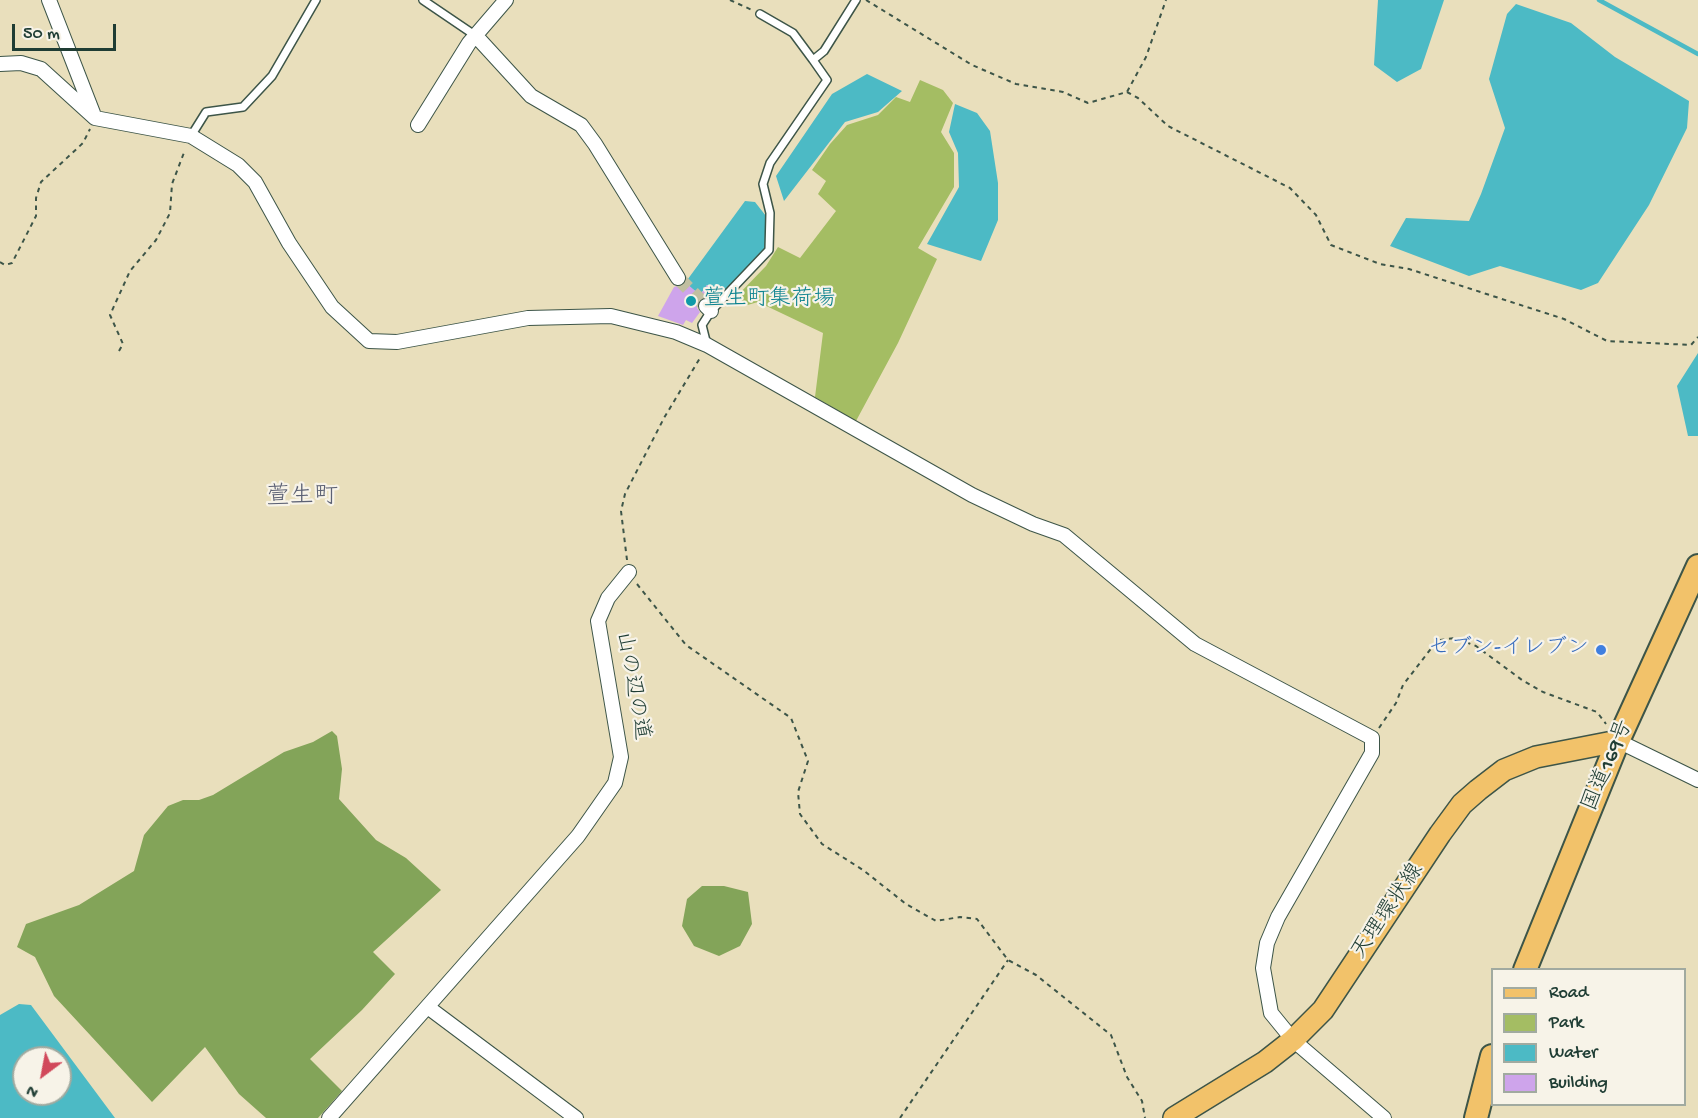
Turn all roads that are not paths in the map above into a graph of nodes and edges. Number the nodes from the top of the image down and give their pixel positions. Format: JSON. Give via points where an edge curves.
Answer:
{"nodes":[{"id":1,"x":49,"y":0,"type":"edge"},
{"id":2,"x":316,"y":0,"type":"edge"},
{"id":3,"x":423,"y":0,"type":"edge"},
{"id":4,"x":506,"y":0,"type":"edge"},
{"id":5,"x":856,"y":0,"type":"edge"},
{"id":6,"x":760,"y":14,"type":"road end"},
{"id":7,"x":476,"y":36,"type":"junction"},
{"id":8,"x":813,"y":60,"type":"junction"},
{"id":9,"x":0,"y":64,"type":"edge"},
{"id":10,"x":95,"y":118,"type":"junction"},
{"id":11,"x":418,"y":125,"type":"dead end"},
{"id":12,"x":191,"y":136,"type":"junction"},
{"id":13,"x":678,"y":278,"type":"tunnel mouth"},
{"id":14,"x":707,"y":345,"type":"junction"},
{"id":15,"x":1698,"y":566,"type":"edge"},
{"id":16,"x":629,"y":572,"type":"road end"},
{"id":17,"x":1618,"y":741,"type":"junction"},
{"id":18,"x":1698,"y":780,"type":"edge"},
{"id":19,"x":1525,"y":968,"type":"edge"},
{"id":20,"x":429,"y":1008,"type":"junction"},
{"id":21,"x":1293,"y":1040,"type":"junction"},
{"id":22,"x":1491,"y":1060,"type":"edge"},
{"id":23,"x":329,"y":1118,"type":"edge"},
{"id":24,"x":576,"y":1118,"type":"edge"},
{"id":25,"x":1174,"y":1118,"type":"edge"},
{"id":26,"x":1384,"y":1118,"type":"edge"},
{"id":27,"x":1476,"y":1118,"type":"edge"}],
"edges":[{"from":1,"to":10,"type":"street"},
{"from":2,"to":12,"type":"lane","via":[[272,76],[243,107],[206,112]]},
{"from":3,"to":7,"type":"lane"},
{"from":4,"to":7,"type":"street"},
{"from":5,"to":8,"type":"lane","via":[[824,51]]},
{"from":6,"to":8,"type":"lane","via":[[793,33]]},
{"from":7,"to":11,"type":"street"},
{"from":7,"to":13,"type":"street","via":[[531,96],[581,125]]},
{"from":8,"to":14,"type":"lane","via":[[827,80],[770,164],[763,184],[770,213],[769,250],[708,309],[702,325]]},
{"from":9,"to":10,"type":"street","via":[[21,63],[41,69]]},
{"from":10,"to":12,"type":"street"},
{"from":12,"to":14,"type":"street","via":[[238,165],[255,182],[289,243],[332,307],[369,341],[397,342],[528,318],[610,316],[676,332]]},
{"from":14,"to":21,"type":"street","via":[[972,495],[1064,535],[1195,644],[1372,738],[1372,753],[1278,917],[1267,944],[1263,968],[1271,1013]]},
{"from":15,"to":17,"type":"highway","name":"国道169号"},
{"from":16,"to":20,"type":"street","name":"山の辺の道","via":[[608,598],[598,621],[621,757],[615,783],[578,836]]},
{"from":17,"to":18,"type":"street"},
{"from":17,"to":19,"type":"highway","name":"国道169号"},
{"from":17,"to":21,"type":"main road","name":"天理環状線","via":[[1536,757],[1504,770],[1462,804],[1323,1010]]},
{"from":20,"to":23,"type":"street","name":"山の辺の道"},
{"from":20,"to":24,"type":"street"},
{"from":21,"to":25,"type":"main road","name":"天理環状線","via":[[1265,1062]]},
{"from":21,"to":26,"type":"street"},
{"from":22,"to":27,"type":"highway"}]}
